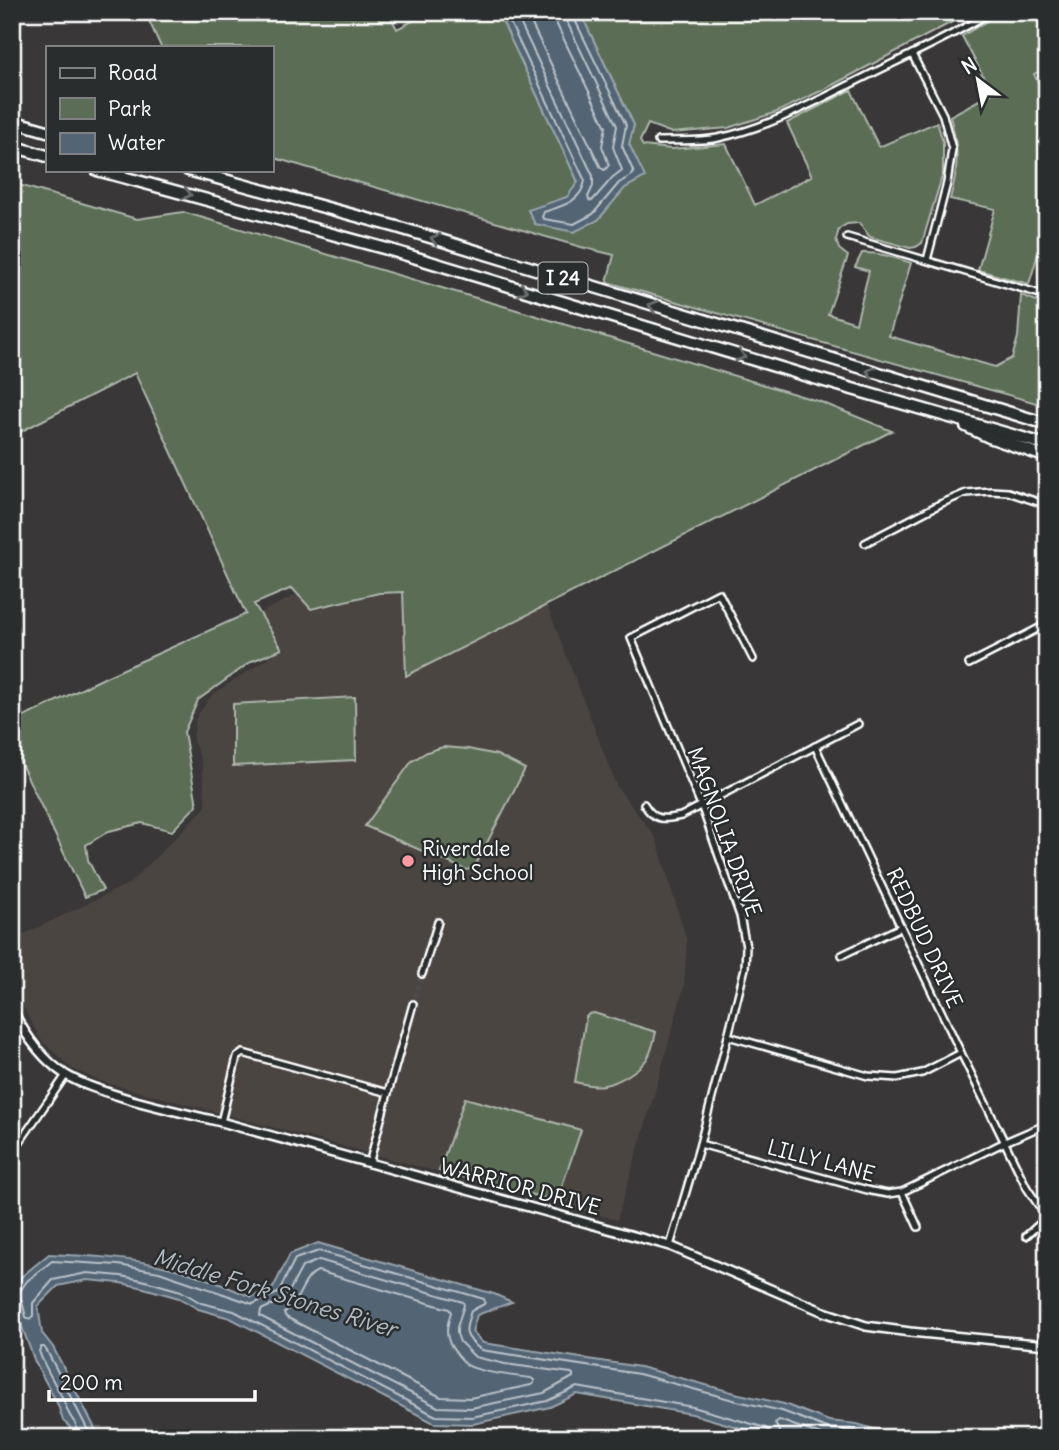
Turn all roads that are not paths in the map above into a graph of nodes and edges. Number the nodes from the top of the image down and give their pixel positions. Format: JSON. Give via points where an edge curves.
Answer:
{"nodes":[{"id":1,"x":991,"y":12,"type":"edge"},
{"id":2,"x":912,"y":54,"type":"junction"},
{"id":3,"x":12,"y":121,"type":"edge"},
{"id":4,"x":46,"y":131,"type":"edge"},
{"id":5,"x":659,"y":141,"type":"dead end"},
{"id":6,"x":12,"y":146,"type":"edge"},
{"id":7,"x":46,"y":156,"type":"edge"},
{"id":8,"x":104,"y":172,"type":"edge"},
{"id":9,"x":195,"y":172,"type":"edge"},
{"id":10,"x":847,"y":237,"type":"dead end"},
{"id":11,"x":927,"y":260,"type":"junction"},
{"id":12,"x":1047,"y":296,"type":"edge"},
{"id":13,"x":936,"y":392,"type":"junction"},
{"id":14,"x":933,"y":412,"type":"junction"},
{"id":15,"x":1047,"y":419,"type":"edge"},
{"id":16,"x":1047,"y":424,"type":"edge"},
{"id":17,"x":1047,"y":445,"type":"edge"},
{"id":18,"x":1047,"y":457,"type":"edge"},
{"id":19,"x":1047,"y":505,"type":"edge"},
{"id":20,"x":865,"y":543,"type":"dead end"},
{"id":21,"x":1047,"y":624,"type":"edge"},
{"id":22,"x":753,"y":659,"type":"dead end"},
{"id":23,"x":969,"y":664,"type":"dead end"},
{"id":24,"x":858,"y":724,"type":"dead end"},
{"id":25,"x":815,"y":746,"type":"junction"},
{"id":26,"x":644,"y":804,"type":"dead end"},
{"id":27,"x":701,"y":805,"type":"junction"},
{"id":28,"x":438,"y":922,"type":"dead end"},
{"id":29,"x":901,"y":927,"type":"junction"},
{"id":30,"x":842,"y":955,"type":"dead end"},
{"id":31,"x":422,"y":974,"type":"tunnel mouth"},
{"id":32,"x":414,"y":1004,"type":"tunnel mouth"},
{"id":33,"x":12,"y":1009,"type":"edge"},
{"id":34,"x":728,"y":1037,"type":"junction"},
{"id":35,"x":961,"y":1054,"type":"junction"},
{"id":36,"x":66,"y":1075,"type":"junction"},
{"id":37,"x":388,"y":1093,"type":"junction"},
{"id":38,"x":221,"y":1122,"type":"junction"},
{"id":39,"x":1047,"y":1124,"type":"edge"},
{"id":40,"x":1004,"y":1142,"type":"junction"},
{"id":41,"x":700,"y":1144,"type":"junction"},
{"id":42,"x":12,"y":1153,"type":"edge"},
{"id":43,"x":369,"y":1164,"type":"junction"},
{"id":44,"x":902,"y":1192,"type":"junction"},
{"id":45,"x":1046,"y":1218,"type":"edge"},
{"id":46,"x":918,"y":1227,"type":"dead end"},
{"id":47,"x":1026,"y":1236,"type":"dead end"},
{"id":48,"x":670,"y":1246,"type":"junction"},
{"id":49,"x":1047,"y":1345,"type":"edge"}],
"edges":[{"from":1,"to":2,"type":"street"},
{"from":2,"to":5,"type":"street","via":[[754,128],[715,139]]},
{"from":2,"to":11,"type":"street","via":[[943,115],[952,149]]},
{"from":3,"to":4,"type":"highway"},
{"from":6,"to":7,"type":"highway"},
{"from":8,"to":14,"type":"highway","number":"I 24","one_way":true,"via":[[387,249]]},
{"from":13,"to":9,"type":"highway","number":"I 24","one_way":true,"via":[[397,227]]},
{"from":10,"to":11,"type":"street"},
{"from":11,"to":12,"type":"street"},
{"from":13,"to":15,"type":"highway"},
{"from":13,"to":16,"type":"highway","number":"I 24"},
{"from":14,"to":17,"type":"highway","number":"I 24"},
{"from":14,"to":18,"type":"highway"},
{"from":19,"to":20,"type":"street","via":[[1008,492],[966,493]]},
{"from":21,"to":23,"type":"street"},
{"from":22,"to":27,"type":"street","name":"MAGNOLIA DRIVE","via":[[719,593],[631,638]]},
{"from":24,"to":25,"type":"street"},
{"from":25,"to":27,"type":"street"},
{"from":25,"to":29,"type":"street","name":"REDBUD DRIVE"},
{"from":26,"to":27,"type":"street","via":[[651,814],[666,819]]},
{"from":27,"to":34,"type":"street","name":"MAGNOLIA DRIVE","via":[[740,916],[746,947]]},
{"from":28,"to":31,"type":"street"},
{"from":29,"to":30,"type":"street"},
{"from":29,"to":35,"type":"street","name":"REDBUD DRIVE"},
{"from":32,"to":37,"type":"street"},
{"from":33,"to":36,"type":"street","name":"WARRIOR DRIVE","via":[[32,1043]]},
{"from":34,"to":35,"type":"street","via":[[868,1076],[897,1078],[922,1073]]},
{"from":34,"to":41,"type":"street","name":"MAGNOLIA DRIVE"},
{"from":35,"to":40,"type":"street","name":"REDBUD DRIVE"},
{"from":36,"to":38,"type":"street","name":"WARRIOR DRIVE","via":[[118,1096]]},
{"from":36,"to":42,"type":"street"},
{"from":37,"to":38,"type":"street","via":[[243,1053],[237,1057]]},
{"from":37,"to":43,"type":"street"},
{"from":38,"to":43,"type":"street","name":"WARRIOR DRIVE"},
{"from":39,"to":40,"type":"street","name":"LILLY LANE"},
{"from":40,"to":44,"type":"street","name":"LILLY LANE"},
{"from":40,"to":45,"type":"street","name":"REDBUD DRIVE"},
{"from":41,"to":44,"type":"street","name":"LILLY LANE","via":[[871,1191]]},
{"from":41,"to":48,"type":"street","name":"MAGNOLIA DRIVE"},
{"from":43,"to":48,"type":"street","name":"WARRIOR DRIVE"},
{"from":44,"to":46,"type":"street"},
{"from":45,"to":47,"type":"street"},
{"from":48,"to":49,"type":"street","name":"WARRIOR DRIVE","via":[[824,1312],[866,1325]]}]}
